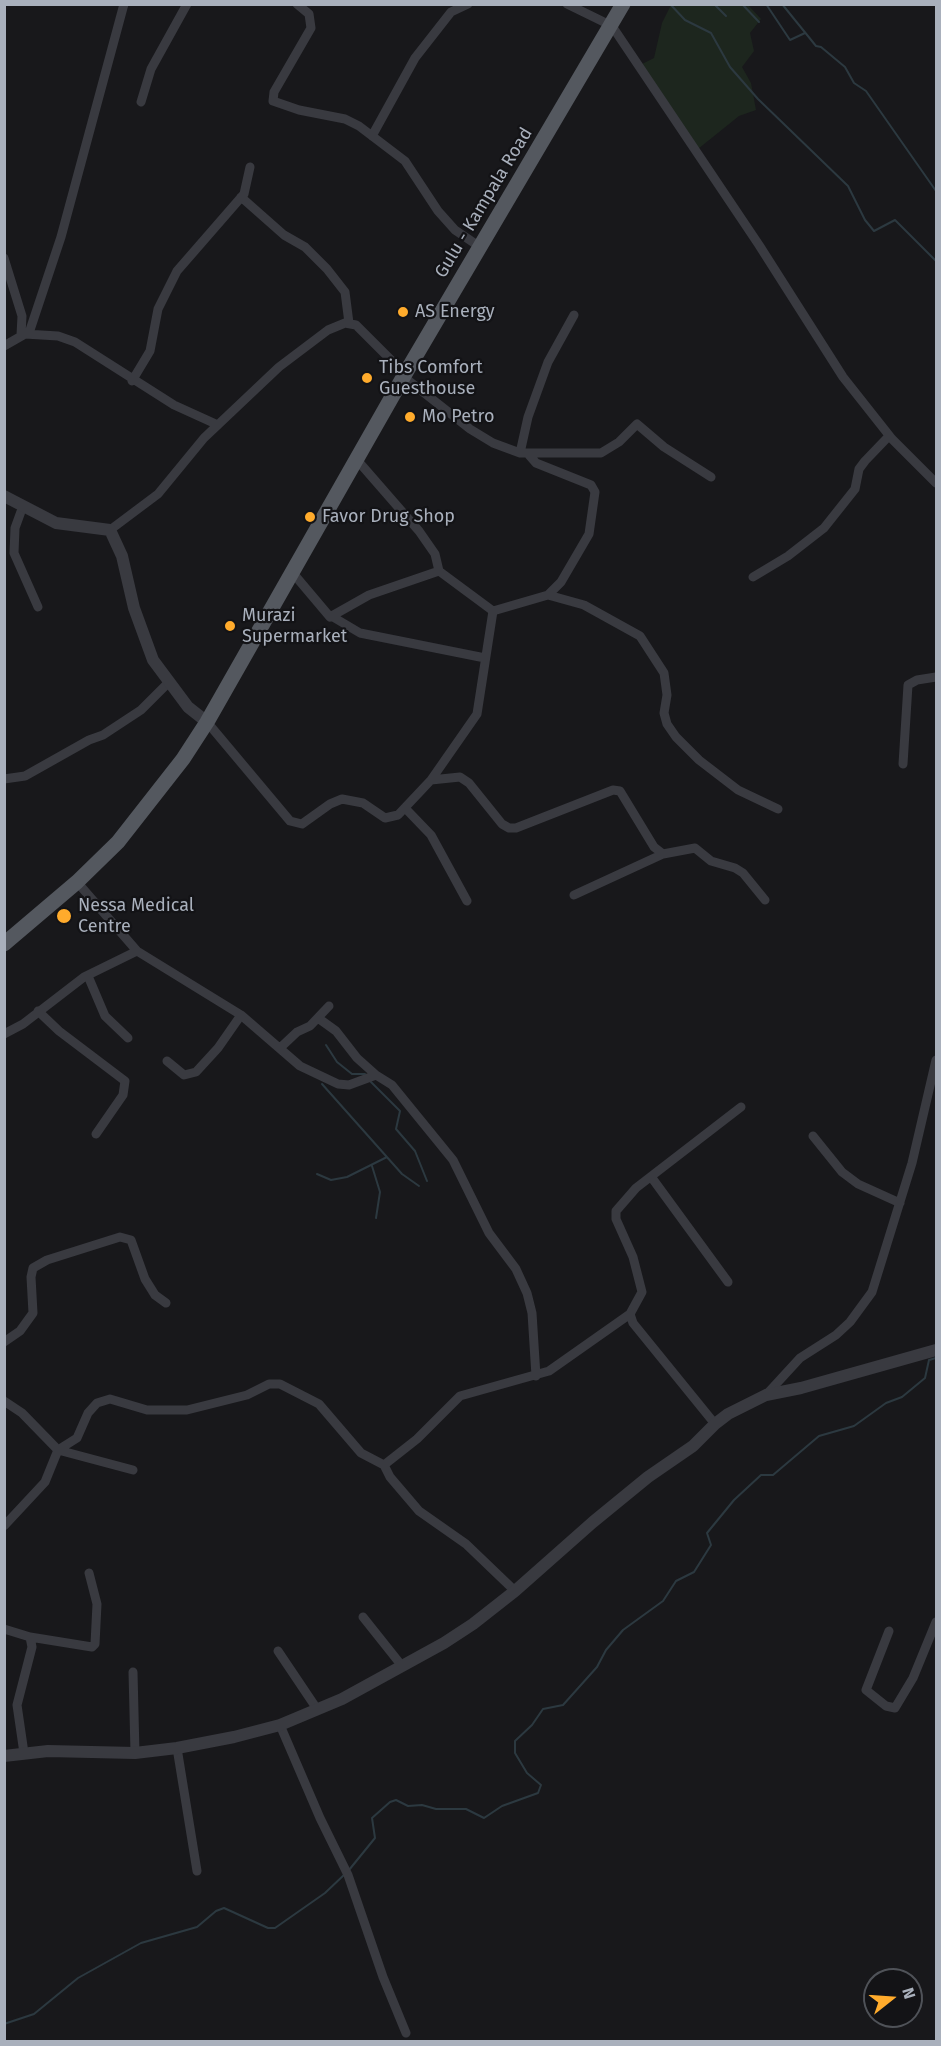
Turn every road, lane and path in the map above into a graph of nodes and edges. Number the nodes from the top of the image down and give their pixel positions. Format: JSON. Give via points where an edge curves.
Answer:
{"nodes":[{"id":1,"x":124,"y":4,"type":"edge"},
{"id":2,"x":187,"y":4,"type":"edge"},
{"id":3,"x":297,"y":4,"type":"edge"},
{"id":4,"x":567,"y":4,"type":"edge"},
{"id":5,"x":623,"y":4,"type":"edge"},
{"id":6,"x":466,"y":5,"type":"edge"},
{"id":7,"x":612,"y":26,"type":"junction"},
{"id":8,"x":141,"y":102,"type":"dead end"},
{"id":9,"x":372,"y":135,"type":"junction"},
{"id":10,"x":250,"y":167,"type":"dead end"},
{"id":11,"x":241,"y":197,"type":"junction"},
{"id":12,"x":480,"y":248,"type":"junction"},
{"id":13,"x":4,"y":258,"type":"edge"},
{"id":14,"x":574,"y":315,"type":"dead end"},
{"id":15,"x":349,"y":323,"type":"junction"},
{"id":16,"x":25,"y":334,"type":"junction"},
{"id":17,"x":4,"y":346,"type":"edge"},
{"id":18,"x":405,"y":375,"type":"junction"},
{"id":19,"x":132,"y":381,"type":"junction"},
{"id":20,"x":218,"y":425,"type":"junction"},
{"id":21,"x":889,"y":436,"type":"junction"},
{"id":22,"x":524,"y":454,"type":"junction"},
{"id":23,"x":358,"y":461,"type":"junction"},
{"id":24,"x":711,"y":477,"type":"dead end"},
{"id":25,"x":936,"y":483,"type":"edge"},
{"id":26,"x":4,"y":496,"type":"edge"},
{"id":27,"x":23,"y":506,"type":"junction"},
{"id":28,"x":110,"y":530,"type":"junction"},
{"id":29,"x":439,"y":571,"type":"junction"},
{"id":30,"x":292,"y":572,"type":"junction"},
{"id":31,"x":753,"y":578,"type":"dead end"},
{"id":32,"x":548,"y":595,"type":"junction"},
{"id":33,"x":38,"y":607,"type":"dead end"},
{"id":34,"x":493,"y":611,"type":"junction"},
{"id":35,"x":333,"y":617,"type":"junction"},
{"id":36,"x":485,"y":658,"type":"junction"},
{"id":37,"x":936,"y":677,"type":"edge"},
{"id":38,"x":168,"y":683,"type":"junction"},
{"id":39,"x":207,"y":722,"type":"junction"},
{"id":40,"x":903,"y":764,"type":"dead end"},
{"id":41,"x":4,"y":780,"type":"edge"},
{"id":42,"x":431,"y":780,"type":"junction"},
{"id":43,"x":405,"y":808,"type":"junction"},
{"id":44,"x":778,"y":809,"type":"dead end"},
{"id":45,"x":663,"y":854,"type":"junction"},
{"id":46,"x":77,"y":882,"type":"junction"},
{"id":47,"x":574,"y":895,"type":"dead end"},
{"id":48,"x":765,"y":900,"type":"dead end"},
{"id":49,"x":467,"y":901,"type":"dead end"},
{"id":50,"x":4,"y":944,"type":"edge"},
{"id":51,"x":137,"y":951,"type":"junction"},
{"id":52,"x":88,"y":976,"type":"junction"},
{"id":53,"x":329,"y":1006,"type":"dead end"},
{"id":54,"x":38,"y":1011,"type":"junction"},
{"id":55,"x":241,"y":1015,"type":"junction"},
{"id":56,"x":318,"y":1018,"type":"junction"},
{"id":57,"x":4,"y":1034,"type":"edge"},
{"id":58,"x":128,"y":1038,"type":"dead end"},
{"id":59,"x":280,"y":1048,"type":"junction"},
{"id":60,"x":936,"y":1060,"type":"edge"},
{"id":61,"x":167,"y":1061,"type":"dead end"},
{"id":62,"x":376,"y":1075,"type":"junction"},
{"id":63,"x":741,"y":1107,"type":"dead end"},
{"id":64,"x":96,"y":1134,"type":"dead end"},
{"id":65,"x":813,"y":1136,"type":"dead end"},
{"id":66,"x":652,"y":1178,"type":"junction"},
{"id":67,"x":900,"y":1203,"type":"junction"},
{"id":68,"x":728,"y":1282,"type":"dead end"},
{"id":69,"x":166,"y":1303,"type":"dead end"},
{"id":70,"x":630,"y":1314,"type":"junction"},
{"id":71,"x":4,"y":1342,"type":"edge"},
{"id":72,"x":936,"y":1350,"type":"edge"},
{"id":73,"x":536,"y":1376,"type":"junction"},
{"id":74,"x":766,"y":1395,"type":"junction"},
{"id":75,"x":4,"y":1401,"type":"edge"},
{"id":76,"x":714,"y":1424,"type":"junction"},
{"id":77,"x":58,"y":1450,"type":"junction"},
{"id":78,"x":384,"y":1465,"type":"junction"},
{"id":79,"x":133,"y":1470,"type":"dead end"},
{"id":80,"x":4,"y":1526,"type":"edge"},
{"id":81,"x":89,"y":1573,"type":"dead end"},
{"id":82,"x":515,"y":1591,"type":"junction"},
{"id":83,"x":363,"y":1617,"type":"dead end"},
{"id":84,"x":936,"y":1622,"type":"edge"},
{"id":85,"x":4,"y":1629,"type":"edge"},
{"id":86,"x":889,"y":1631,"type":"dead end"},
{"id":87,"x":30,"y":1637,"type":"junction"},
{"id":88,"x":278,"y":1651,"type":"dead end"},
{"id":89,"x":402,"y":1666,"type":"junction"},
{"id":90,"x":133,"y":1672,"type":"dead end"},
{"id":91,"x":317,"y":1709,"type":"junction"},
{"id":92,"x":280,"y":1725,"type":"junction"},
{"id":93,"x":177,"y":1748,"type":"junction"},
{"id":94,"x":24,"y":1753,"type":"junction"},
{"id":95,"x":135,"y":1753,"type":"junction"},
{"id":96,"x":4,"y":1756,"type":"edge"},
{"id":97,"x":197,"y":1871,"type":"dead end"},
{"id":98,"x":406,"y":2032,"type":"dead end"}],
"edges":[{"from":1,"to":16,"type":"street","via":[[61,237]]},
{"from":2,"to":8,"type":"street","via":[[151,69]]},
{"from":3,"to":9,"type":"street","via":[[309,14],[311,28],[274,92],[273,101],[345,119]]},
{"from":4,"to":7,"type":"street"},
{"from":5,"to":7,"type":"main road","name":"Gulu - Kampala Road"},
{"from":6,"to":9,"type":"street","via":[[451,12],[415,58]]},
{"from":7,"to":12,"type":"main road","name":"Gulu - Kampala Road"},
{"from":7,"to":21,"type":"street","via":[[843,377]]},
{"from":9,"to":12,"type":"street","via":[[405,161],[438,212]]},
{"from":10,"to":11,"type":"street","via":[[247,188]]},
{"from":11,"to":15,"type":"street","via":[[327,269],[345,292]]},
{"from":11,"to":19,"type":"street","via":[[177,271],[158,309],[150,351]]},
{"from":12,"to":18,"type":"main road","name":"Gulu - Kampala Road"},
{"from":13,"to":16,"type":"street"},
{"from":14,"to":22,"type":"street","via":[[548,362],[528,417]]},
{"from":15,"to":18,"type":"street","via":[[356,325]]},
{"from":15,"to":20,"type":"street","via":[[328,330],[292,357]]},
{"from":16,"to":17,"type":"street"},
{"from":16,"to":19,"type":"street","via":[[58,336],[75,342]]},
{"from":18,"to":22,"type":"street","via":[[470,429]]},
{"from":18,"to":23,"type":"main road","name":"Gulu - Kampala Road"},
{"from":19,"to":20,"type":"street"},
{"from":20,"to":28,"type":"street","via":[[158,494]]},
{"from":21,"to":25,"type":"street"},
{"from":21,"to":31,"type":"street","via":[[865,461],[855,489],[824,528]]},
{"from":22,"to":24,"type":"street","via":[[601,453],[637,424]]},
{"from":22,"to":32,"type":"street","via":[[536,463],[591,485],[595,492],[589,534],[561,582]]},
{"from":23,"to":29,"type":"street","via":[[419,531],[435,554]]},
{"from":23,"to":30,"type":"main road","name":"Gulu - Kampala Road"},
{"from":26,"to":27,"type":"street"},
{"from":27,"to":28,"type":"street","via":[[65,526]]},
{"from":27,"to":33,"type":"street","via":[[15,528],[14,553]]},
{"from":28,"to":38,"type":"street","via":[[122,556],[143,639]]},
{"from":29,"to":34,"type":"street"},
{"from":29,"to":35,"type":"street","via":[[369,595]]},
{"from":30,"to":35,"type":"street"},
{"from":30,"to":39,"type":"main road","name":"Gulu - Kampala Road"},
{"from":32,"to":34,"type":"street"},
{"from":32,"to":44,"type":"street","via":[[584,605],[640,636],[664,673],[664,713],[676,737],[738,790]]},
{"from":34,"to":36,"type":"street"},
{"from":35,"to":36,"type":"street","via":[[360,633]]},
{"from":36,"to":42,"type":"street","via":[[477,714]]},
{"from":37,"to":40,"type":"street","via":[[908,685]]},
{"from":38,"to":39,"type":"street"},
{"from":38,"to":41,"type":"street","via":[[141,710],[103,735],[25,776]]},
{"from":39,"to":43,"type":"street","via":[[290,821],[302,824],[342,800],[363,803],[385,818],[399,815]]},
{"from":39,"to":46,"type":"main road","name":"Gulu - Kampala Road","via":[[118,842]]},
{"from":42,"to":43,"type":"street"},
{"from":42,"to":45,"type":"street","via":[[460,777],[509,828],[613,790],[620,791],[647,839]]},
{"from":43,"to":49,"type":"street","via":[[431,835]]},
{"from":45,"to":47,"type":"street"},
{"from":45,"to":48,"type":"street","via":[[695,848],[711,861],[743,873]]},
{"from":46,"to":50,"type":"main road","name":"Gulu - Kampala Road"},
{"from":46,"to":51,"type":"street"},
{"from":51,"to":52,"type":"street"},
{"from":51,"to":55,"type":"street"},
{"from":52,"to":54,"type":"street"},
{"from":52,"to":58,"type":"street","via":[[105,1016]]},
{"from":53,"to":56,"type":"street"},
{"from":54,"to":57,"type":"street"},
{"from":54,"to":64,"type":"street","via":[[125,1081],[123,1095]]},
{"from":55,"to":59,"type":"street"},
{"from":55,"to":61,"type":"street","via":[[196,1072],[183,1075]]},
{"from":56,"to":59,"type":"street"},
{"from":56,"to":62,"type":"street"},
{"from":59,"to":62,"type":"street","via":[[300,1066],[338,1084],[349,1085]]},
{"from":60,"to":67,"type":"street"},
{"from":62,"to":73,"type":"street","via":[[392,1085],[453,1160],[489,1233],[516,1269],[527,1293],[534,1329]]},
{"from":63,"to":66,"type":"street"},
{"from":65,"to":67,"type":"street","via":[[842,1172],[858,1184]]},
{"from":66,"to":68,"type":"street"},
{"from":66,"to":70,"type":"street","via":[[636,1188],[616,1211],[642,1292]]},
{"from":67,"to":74,"type":"street","via":[[878,1279],[863,1307],[836,1335],[800,1358]]},
{"from":69,"to":71,"type":"street","via":[[150,1288],[131,1240],[120,1237],[33,1268],[33,1313],[20,1331]]},
{"from":70,"to":73,"type":"street"},
{"from":70,"to":76,"type":"street","via":[[633,1323]]},
{"from":72,"to":74,"type":"street"},
{"from":73,"to":78,"type":"street","via":[[460,1396]]},
{"from":74,"to":76,"type":"street"},
{"from":75,"to":77,"type":"street","via":[[22,1413]]},
{"from":76,"to":82,"type":"street","via":[[693,1446],[648,1477]]},
{"from":77,"to":78,"type":"street","via":[[77,1438],[88,1413],[103,1400],[119,1400],[147,1410],[187,1410],[280,1384],[319,1404],[361,1453]]},
{"from":77,"to":79,"type":"street"},
{"from":77,"to":80,"type":"street","via":[[45,1482]]},
{"from":78,"to":82,"type":"street","via":[[419,1510],[466,1544]]},
{"from":81,"to":87,"type":"street","via":[[97,1605],[95,1644],[92,1647]]},
{"from":82,"to":89,"type":"street","via":[[473,1624]]},
{"from":83,"to":89,"type":"street"},
{"from":84,"to":86,"type":"street","via":[[913,1678],[895,1708],[886,1706],[866,1690]]},
{"from":85,"to":87,"type":"street"},
{"from":87,"to":94,"type":"street","via":[[32,1647],[17,1705]]},
{"from":88,"to":91,"type":"street"},
{"from":89,"to":91,"type":"street"},
{"from":90,"to":95,"type":"street"},
{"from":91,"to":92,"type":"street"},
{"from":92,"to":93,"type":"street"},
{"from":92,"to":98,"type":"street","via":[[346,1871]]},
{"from":93,"to":95,"type":"street"},
{"from":93,"to":97,"type":"street"},
{"from":94,"to":95,"type":"street"},
{"from":94,"to":96,"type":"street"}]}
